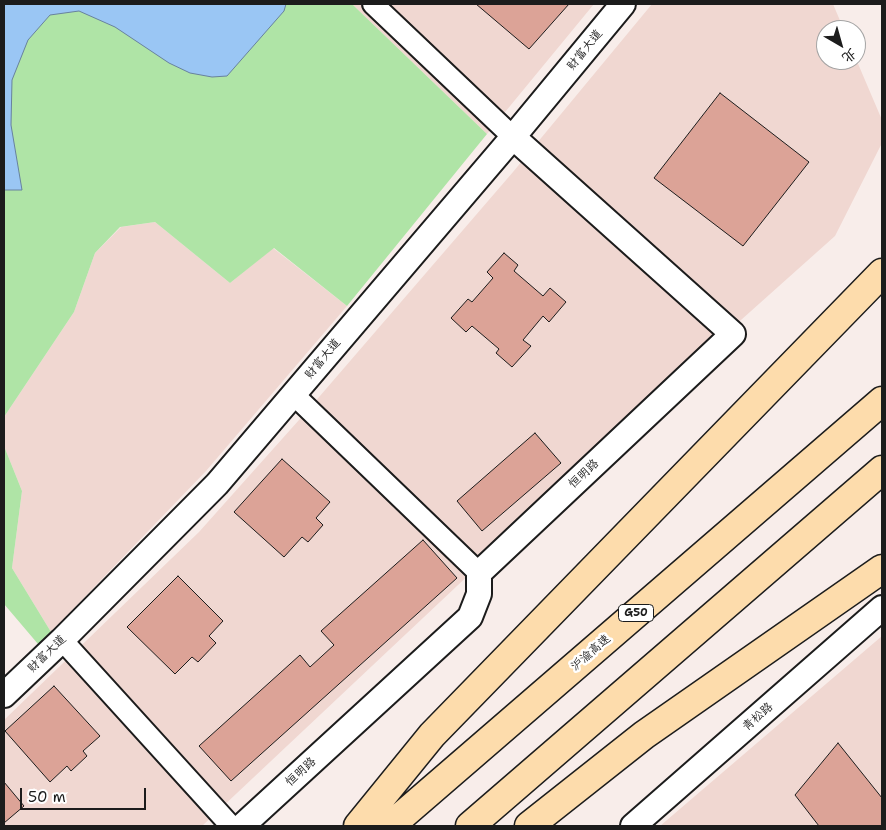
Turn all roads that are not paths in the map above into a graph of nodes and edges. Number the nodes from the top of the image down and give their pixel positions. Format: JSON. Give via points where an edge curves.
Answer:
{"nodes":[{"id":1,"x":372,"y":4,"type":"edge"},
{"id":2,"x":623,"y":4,"type":"edge"},
{"id":3,"x":513,"y":137,"type":"junction"},
{"id":4,"x":882,"y":273,"type":"edge"},
{"id":5,"x":293,"y":394,"type":"junction"},
{"id":6,"x":882,"y":401,"type":"edge"},
{"id":7,"x":882,"y":470,"type":"edge"},
{"id":8,"x":882,"y":569,"type":"edge"},
{"id":9,"x":479,"y":573,"type":"junction"},
{"id":10,"x":882,"y":608,"type":"edge"},
{"id":11,"x":62,"y":640,"type":"junction"},
{"id":12,"x":4,"y":695,"type":"edge"},
{"id":13,"x":231,"y":826,"type":"edge"},
{"id":14,"x":242,"y":826,"type":"edge"},
{"id":15,"x":358,"y":826,"type":"edge"},
{"id":16,"x":390,"y":826,"type":"edge"},
{"id":17,"x":470,"y":826,"type":"edge"},
{"id":18,"x":529,"y":826,"type":"edge"},
{"id":19,"x":633,"y":826,"type":"edge"}],
"edges":[{"from":1,"to":3,"type":"street"},
{"from":2,"to":3,"type":"street","name":"财富大道"},
{"from":3,"to":5,"type":"street","name":"财富大道"},
{"from":3,"to":9,"type":"street","name":"恒明路","via":[[733,334]]},
{"from":4,"to":15,"type":"highway","via":[[432,735]]},
{"from":5,"to":9,"type":"street"},
{"from":5,"to":11,"type":"street","name":"财富大道","via":[[217,484]]},
{"from":6,"to":16,"type":"highway","name":"沪渝高速","number":"G50"},
{"from":7,"to":17,"type":"highway"},
{"from":8,"to":18,"type":"highway","via":[[644,735]]},
{"from":9,"to":14,"type":"street","name":"恒明路","via":[[479,594],[470,617]]},
{"from":10,"to":19,"type":"street","name":"青松路"},
{"from":11,"to":12,"type":"street","name":"财富大道"},
{"from":11,"to":13,"type":"street"}]}
